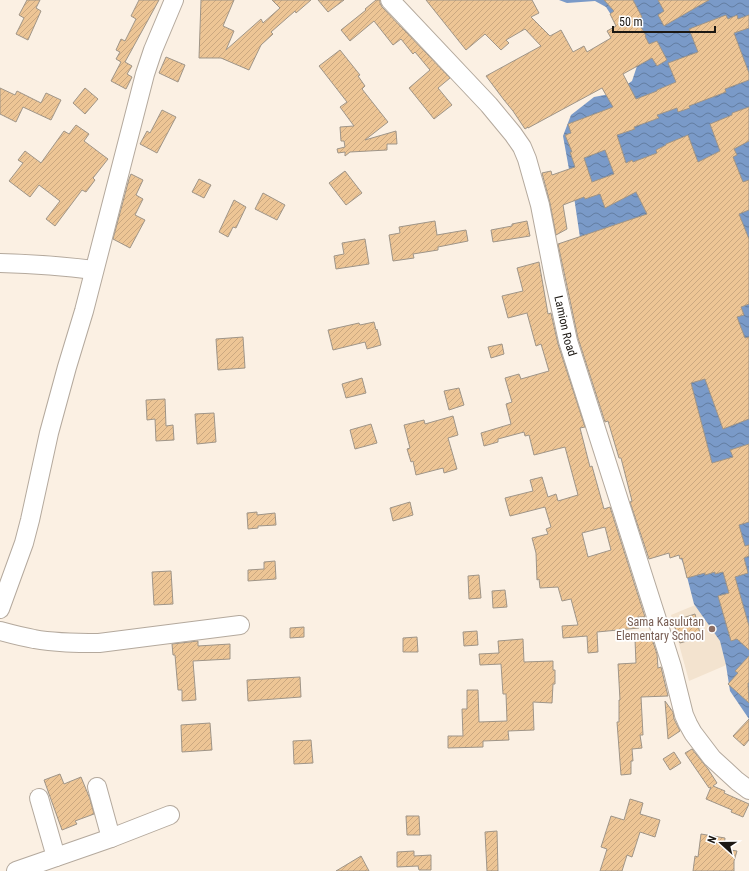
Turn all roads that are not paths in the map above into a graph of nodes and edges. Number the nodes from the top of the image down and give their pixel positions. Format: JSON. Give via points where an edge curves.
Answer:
{"nodes":[{"id":1,"x":174,"y":0,"type":"edge"},
{"id":2,"x":390,"y":0,"type":"edge"},
{"id":3,"x":0,"y":263,"type":"edge"},
{"id":4,"x":94,"y":270,"type":"junction"},
{"id":5,"x":0,"y":609,"type":"edge"},
{"id":6,"x":240,"y":625,"type":"dead end"},
{"id":7,"x":0,"y":631,"type":"edge"},
{"id":8,"x":97,"y":786,"type":"dead end"},
{"id":9,"x":749,"y":790,"type":"edge"},
{"id":10,"x":39,"y":798,"type":"dead end"},
{"id":11,"x":170,"y":815,"type":"dead end"},
{"id":12,"x":111,"y":838,"type":"junction"},
{"id":13,"x":56,"y":857,"type":"junction"},
{"id":14,"x":16,"y":871,"type":"edge"}],
"edges":[{"from":1,"to":4,"type":"street","via":[[145,74]]},
{"from":2,"to":9,"type":"street","name":"Lamion Road","via":[[455,67],[522,147],[540,205],[568,341],[647,586],[684,715],[712,758]]},
{"from":3,"to":4,"type":"street"},
{"from":4,"to":5,"type":"street","via":[[51,426],[24,543]]},
{"from":6,"to":7,"type":"street","via":[[99,643],[65,643]]},
{"from":8,"to":12,"type":"street"},
{"from":10,"to":13,"type":"street"},
{"from":11,"to":12,"type":"street"},
{"from":12,"to":13,"type":"street"},
{"from":13,"to":14,"type":"street"}]}
